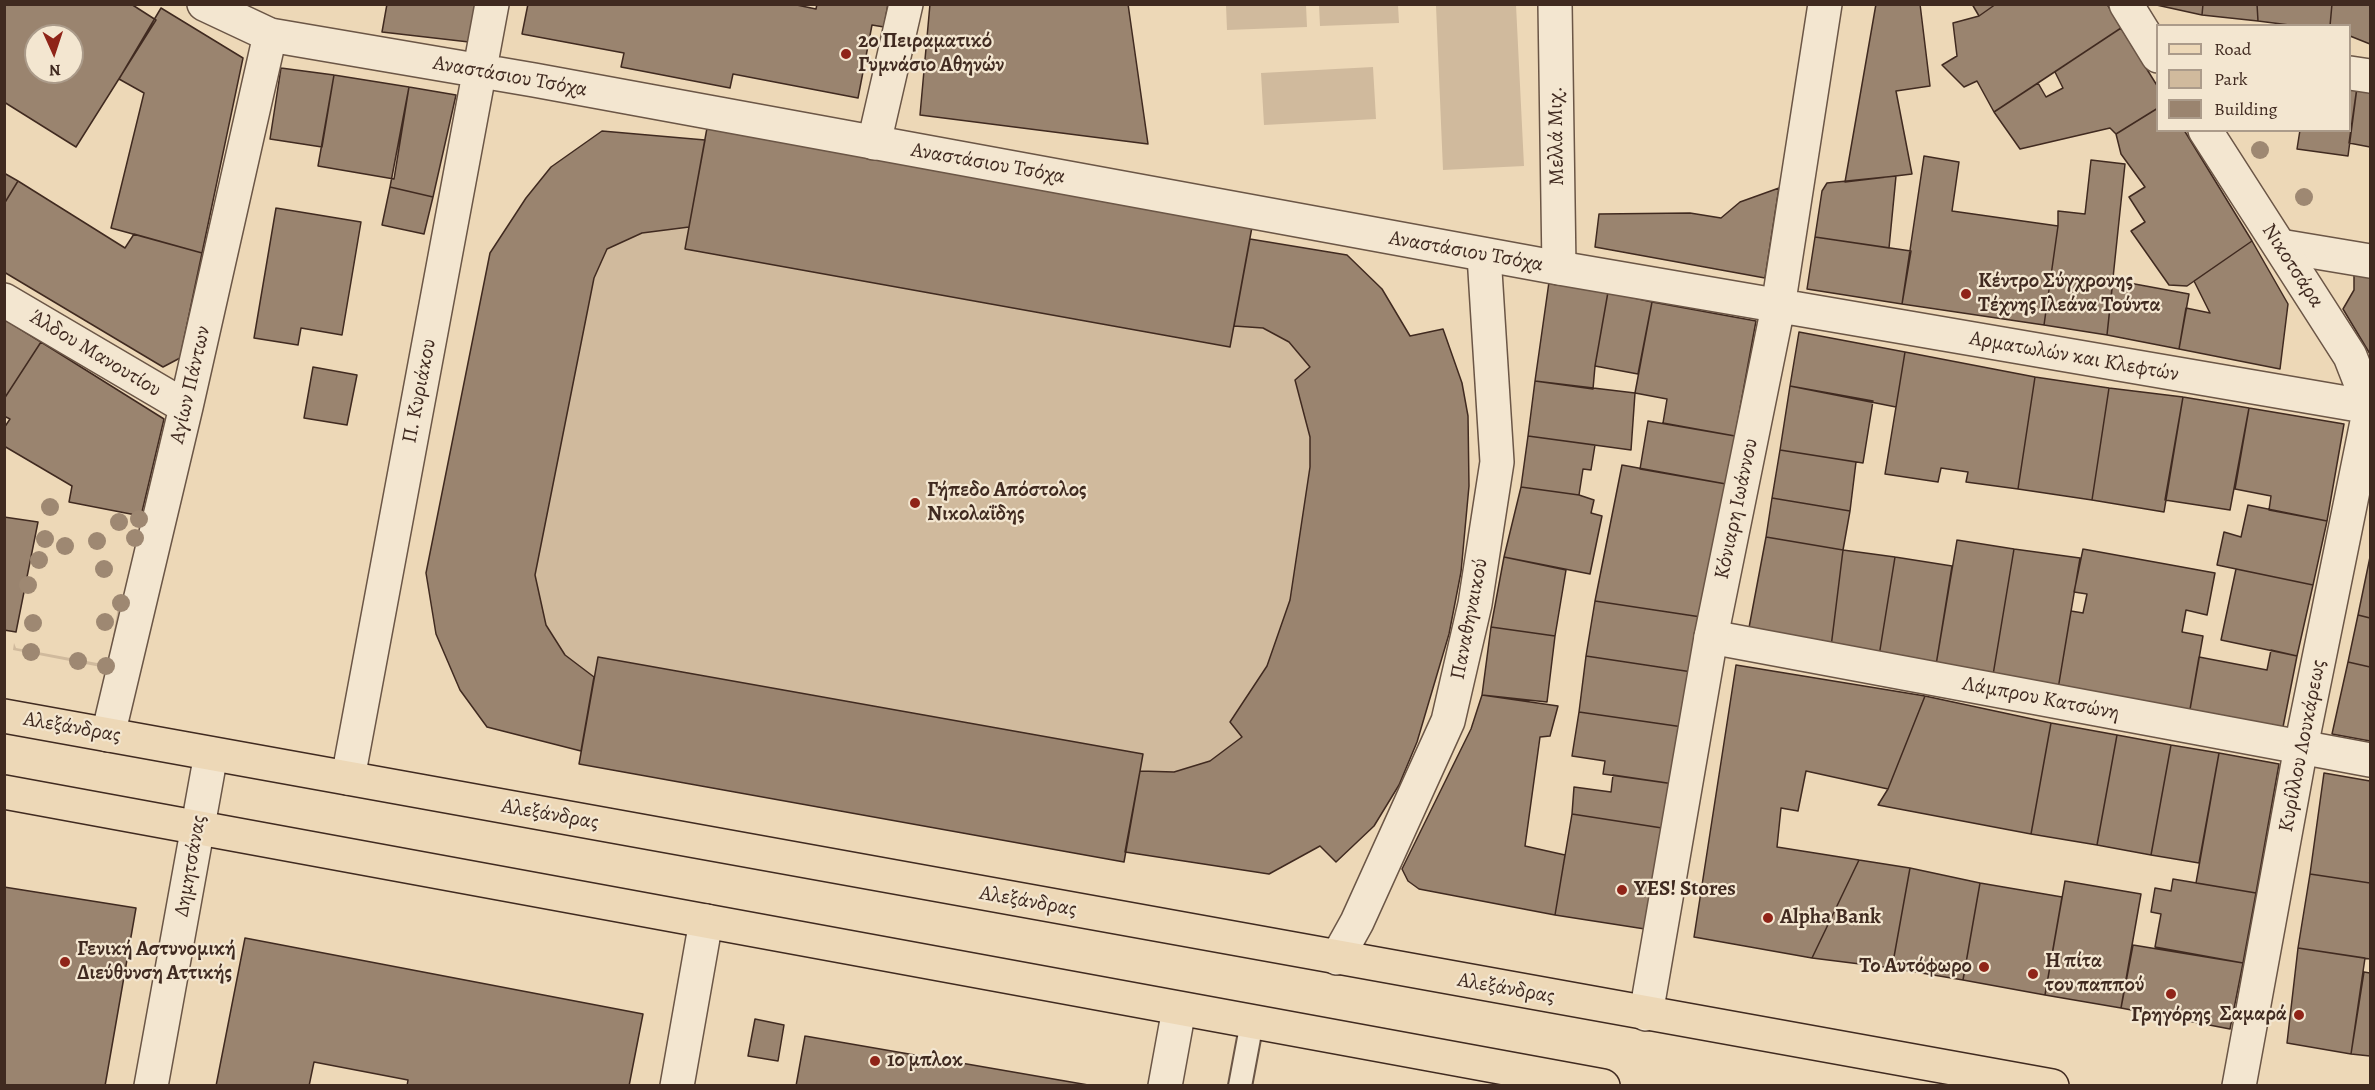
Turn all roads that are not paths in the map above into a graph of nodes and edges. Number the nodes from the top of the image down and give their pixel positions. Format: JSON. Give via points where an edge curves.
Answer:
{"nodes":[{"id":1,"x":204,"y":4,"type":"edge"},
{"id":2,"x":492,"y":4,"type":"edge"},
{"id":3,"x":906,"y":4,"type":"edge"},
{"id":4,"x":1555,"y":4,"type":"edge"},
{"id":5,"x":1825,"y":4,"type":"edge"},
{"id":6,"x":2126,"y":4,"type":"edge"},
{"id":7,"x":270,"y":35,"type":"junction"},
{"id":8,"x":2153,"y":43,"type":"edge"},
{"id":9,"x":480,"y":71,"type":"junction"},
{"id":10,"x":2351,"y":73,"type":"edge"},
{"id":11,"x":2370,"y":76,"type":"edge"},
{"id":12,"x":2206,"y":132,"type":"edge"},
{"id":13,"x":874,"y":143,"type":"junction"},
{"id":14,"x":2280,"y":246,"type":"junction"},
{"id":15,"x":1484,"y":255,"type":"junction"},
{"id":16,"x":2370,"y":261,"type":"edge"},
{"id":17,"x":1559,"y":268,"type":"junction"},
{"id":18,"x":4,"y":300,"type":"edge"},
{"id":19,"x":1778,"y":307,"type":"junction"},
{"id":20,"x":186,"y":407,"type":"junction"},
{"id":21,"x":2370,"y":407,"type":"edge"},
{"id":22,"x":1711,"y":637,"type":"junction"},
{"id":23,"x":4,"y":716,"type":"edge"},
{"id":24,"x":108,"y":735,"type":"junction"},
{"id":25,"x":2301,"y":747,"type":"junction"},
{"id":26,"x":211,"y":754,"type":"junction"},
{"id":27,"x":2370,"y":760,"type":"edge"},
{"id":28,"x":348,"y":778,"type":"junction"},
{"id":29,"x":4,"y":792,"type":"edge"},
{"id":30,"x":198,"y":828,"type":"junction"},
{"id":31,"x":706,"y":921,"type":"junction"},
{"id":32,"x":1337,"y":958,"type":"junction"},
{"id":33,"x":1179,"y":1009,"type":"junction"},
{"id":34,"x":1646,"y":1014,"type":"junction"},
{"id":35,"x":1252,"y":1022,"type":"junction"},
{"id":36,"x":1487,"y":1075,"type":"edge"},
{"id":37,"x":151,"y":1086,"type":"edge"},
{"id":38,"x":677,"y":1086,"type":"edge"},
{"id":39,"x":1165,"y":1086,"type":"edge"},
{"id":40,"x":1240,"y":1086,"type":"edge"},
{"id":41,"x":1603,"y":1086,"type":"edge"},
{"id":42,"x":2052,"y":1086,"type":"edge"},
{"id":43,"x":2240,"y":1086,"type":"edge"}],
"edges":[{"from":1,"to":7,"type":"street","name":"Αναστάσιου Τσόχα"},
{"from":2,"to":9,"type":"street","name":"Π. Κυριάκου"},
{"from":3,"to":13,"type":"street"},
{"from":4,"to":17,"type":"street","name":"Μελλά Μιχ."},
{"from":5,"to":19,"type":"street","name":"Κόνιαρη Ιωάννου"},
{"from":6,"to":8,"type":"street"},
{"from":7,"to":9,"type":"street","name":"Αναστάσιου Τσόχα"},
{"from":7,"to":20,"type":"street","name":"Αγίων Πάντων"},
{"from":9,"to":13,"type":"street","name":"Αναστάσιου Τσόχα"},
{"from":9,"to":28,"type":"street","name":"Π. Κυριάκου"},
{"from":10,"to":11,"type":"street"},
{"from":12,"to":14,"type":"street","name":"Νικοτσάρα"},
{"from":13,"to":15,"type":"street","name":"Αναστάσιου Τσόχα"},
{"from":14,"to":16,"type":"street"},
{"from":14,"to":21,"type":"street","name":"Νικοτσάρα","via":[[2350,356]]},
{"from":15,"to":17,"type":"street","name":"Αναστάσιου Τσόχα"},
{"from":15,"to":32,"type":"street","name":"Παναθηναικού","via":[[1497,462],[1475,604],[1448,721]]},
{"from":17,"to":19,"type":"street","name":"Αναστάσιου Τσόχα"},
{"from":18,"to":20,"type":"street","name":"Άλδου Μανουτίου"},
{"from":19,"to":21,"type":"street","name":"Αρματωλών και Κλεφτών"},
{"from":19,"to":22,"type":"street","name":"Κόνιαρη Ιωάννου"},
{"from":20,"to":24,"type":"street","name":"Αγίων Πάντων"},
{"from":21,"to":25,"type":"street","name":"Κυρίλλου Λουκάρεως"},
{"from":22,"to":25,"type":"street","name":"Λάμπρου Κατσώνη"},
{"from":22,"to":34,"type":"street","name":"Κόνιαρη Ιωάννου"},
{"from":23,"to":24,"type":"main road","name":"Αλεξάνδρας"},
{"from":24,"to":26,"type":"main road","name":"Αλεξάνδρας"},
{"from":25,"to":27,"type":"street","name":"Λάμπρου Κατσώνη"},
{"from":25,"to":43,"type":"street","name":"Κυρίλλου Λουκάρεως"},
{"from":26,"to":28,"type":"main road","name":"Αλεξάνδρας"},
{"from":26,"to":30,"type":"street","name":"Δημητσάνας"},
{"from":28,"to":32,"type":"main road","name":"Αλεξάνδρας"},
{"from":29,"to":30,"type":"main road"},
{"from":30,"to":31,"type":"main road"},
{"from":30,"to":37,"type":"street","name":"Δημητσάνας"},
{"from":31,"to":33,"type":"main road"},
{"from":31,"to":38,"type":"street"},
{"from":32,"to":34,"type":"main road","name":"Αλεξάνδρας"},
{"from":33,"to":35,"type":"main road"},
{"from":33,"to":39,"type":"street"},
{"from":34,"to":42,"type":"main road","name":"Αλεξάνδρας"},
{"from":35,"to":36,"type":"main road"},
{"from":35,"to":40,"type":"lane"},
{"from":36,"to":41,"type":"main road"}]}
